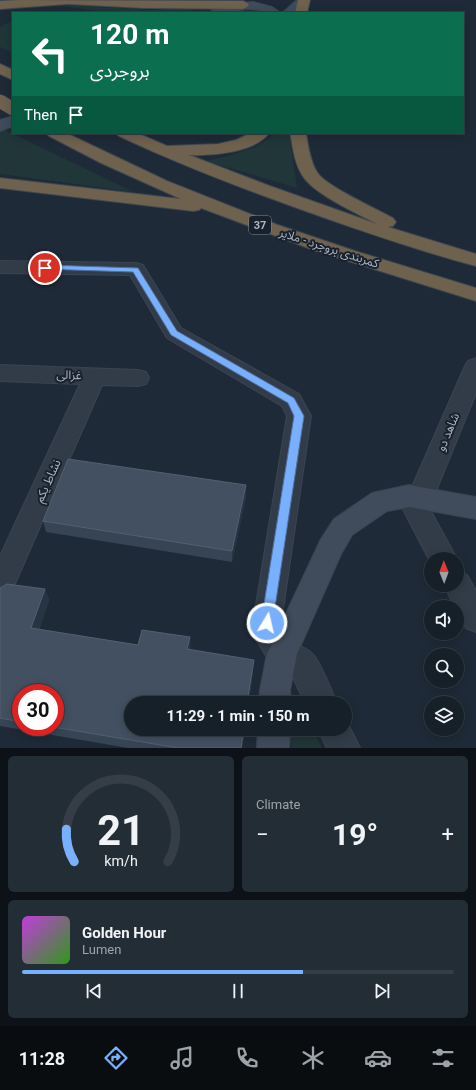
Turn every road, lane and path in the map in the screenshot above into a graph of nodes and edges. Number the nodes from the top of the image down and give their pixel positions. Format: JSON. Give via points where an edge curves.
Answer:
{"nodes":[{"id":1,"x":304,"y":0,"type":"edge"},
{"id":2,"x":251,"y":3,"type":"edge"},
{"id":3,"x":0,"y":5,"type":"edge"},
{"id":4,"x":12,"y":12,"type":"edge"},
{"id":5,"x":16,"y":12,"type":"edge"},
{"id":6,"x":84,"y":12,"type":"edge"},
{"id":7,"x":220,"y":12,"type":"edge"},
{"id":8,"x":274,"y":12,"type":"edge"},
{"id":9,"x":289,"y":12,"type":"edge"},
{"id":10,"x":301,"y":12,"type":"edge"},
{"id":11,"x":0,"y":14,"type":"edge"},
{"id":12,"x":0,"y":68,"type":"edge"},
{"id":13,"x":12,"y":75,"type":"edge"},
{"id":14,"x":0,"y":102,"type":"edge"},
{"id":15,"x":12,"y":105,"type":"edge"},
{"id":16,"x":12,"y":108,"type":"edge"},
{"id":17,"x":0,"y":111,"type":"edge"},
{"id":18,"x":12,"y":120,"type":"edge"},
{"id":19,"x":0,"y":126,"type":"edge"},
{"id":20,"x":56,"y":134,"type":"edge"},
{"id":21,"x":126,"y":134,"type":"edge"},
{"id":22,"x":258,"y":134,"type":"edge"},
{"id":23,"x":298,"y":134,"type":"edge"},
{"id":24,"x":151,"y":146,"type":"junction"},
{"id":25,"x":0,"y":183,"type":"edge"},
{"id":26,"x":220,"y":209,"type":"junction"},
{"id":27,"x":439,"y":249,"type":"junction"},
{"id":28,"x":476,"y":260,"type":"edge"},
{"id":29,"x":0,"y":266,"type":"edge"},
{"id":30,"x":476,"y":295,"type":"edge"},
{"id":31,"x":476,"y":366,"type":"edge"},
{"id":32,"x":0,"y":373,"type":"edge"},
{"id":33,"x":95,"y":376,"type":"junction"},
{"id":34,"x":138,"y":378,"type":"dead end"},
{"id":35,"x":414,"y":497,"type":"junction"},
{"id":36,"x":476,"y":508,"type":"edge"},
{"id":37,"x":440,"y":552,"type":"edge"},
{"id":38,"x":3,"y":574,"type":"edge"},
{"id":39,"x":461,"y":592,"type":"edge"},
{"id":40,"x":476,"y":618,"type":"edge"},
{"id":41,"x":282,"y":654,"type":"junction"},
{"id":42,"x":275,"y":696,"type":"edge"},
{"id":43,"x":318,"y":696,"type":"edge"},
{"id":44,"x":274,"y":736,"type":"edge"},
{"id":45,"x":338,"y":736,"type":"edge"},
{"id":46,"x":273,"y":748,"type":"edge"},
{"id":47,"x":344,"y":748,"type":"edge"}],
"edges":[{"from":1,"to":9,"type":"street"},
{"from":1,"to":10,"type":"highway"},
{"from":2,"to":3,"type":"highway","via":[[41,2]]},
{"from":2,"to":7,"type":"street"},
{"from":2,"to":8,"type":"street"},
{"from":4,"to":11,"type":"highway"},
{"from":5,"to":6,"type":"highway","via":[[39,9],[70,9]]},
{"from":12,"to":13,"type":"highway"},
{"from":14,"to":16,"type":"highway","bridge":true},
{"from":15,"to":17,"type":"street"},
{"from":18,"to":19,"type":"street"},
{"from":20,"to":26,"type":"highway","name":"کمربندی بروجرد - ملایر","number":"37","via":[[153,181]]},
{"from":21,"to":24,"type":"highway"},
{"from":22,"to":24,"type":"highway","via":[[246,142],[209,150],[188,151]]},
{"from":23,"to":27,"type":"highway","via":[[311,176],[344,199]]},
{"from":24,"to":27,"type":"highway","via":[[250,185]]},
{"from":25,"to":26,"type":"highway"},
{"from":26,"to":30,"type":"highway","name":"کمربندی بروجرد - ملایر","number":"37","via":[[313,244]]},
{"from":27,"to":28,"type":"highway"},
{"from":29,"to":41,"type":"street","via":[[136,269],[174,333],[291,400],[299,416],[267,623],[269,634]]},
{"from":31,"to":35,"type":"street","name":"شاهد دو"},
{"from":32,"to":33,"type":"street","name":"غزالی"},
{"from":33,"to":34,"type":"street","name":"غزالی"},
{"from":33,"to":38,"type":"street","name":"نشاط یکم"},
{"from":35,"to":36,"type":"street"},
{"from":35,"to":37,"type":"street"},
{"from":35,"to":41,"type":"street","via":[[380,501],[342,527],[330,547]]},
{"from":39,"to":40,"type":"street"},
{"from":41,"to":42,"type":"street"},
{"from":41,"to":43,"type":"street","via":[[304,667]]},
{"from":44,"to":46,"type":"street"},
{"from":45,"to":47,"type":"street"}]}
